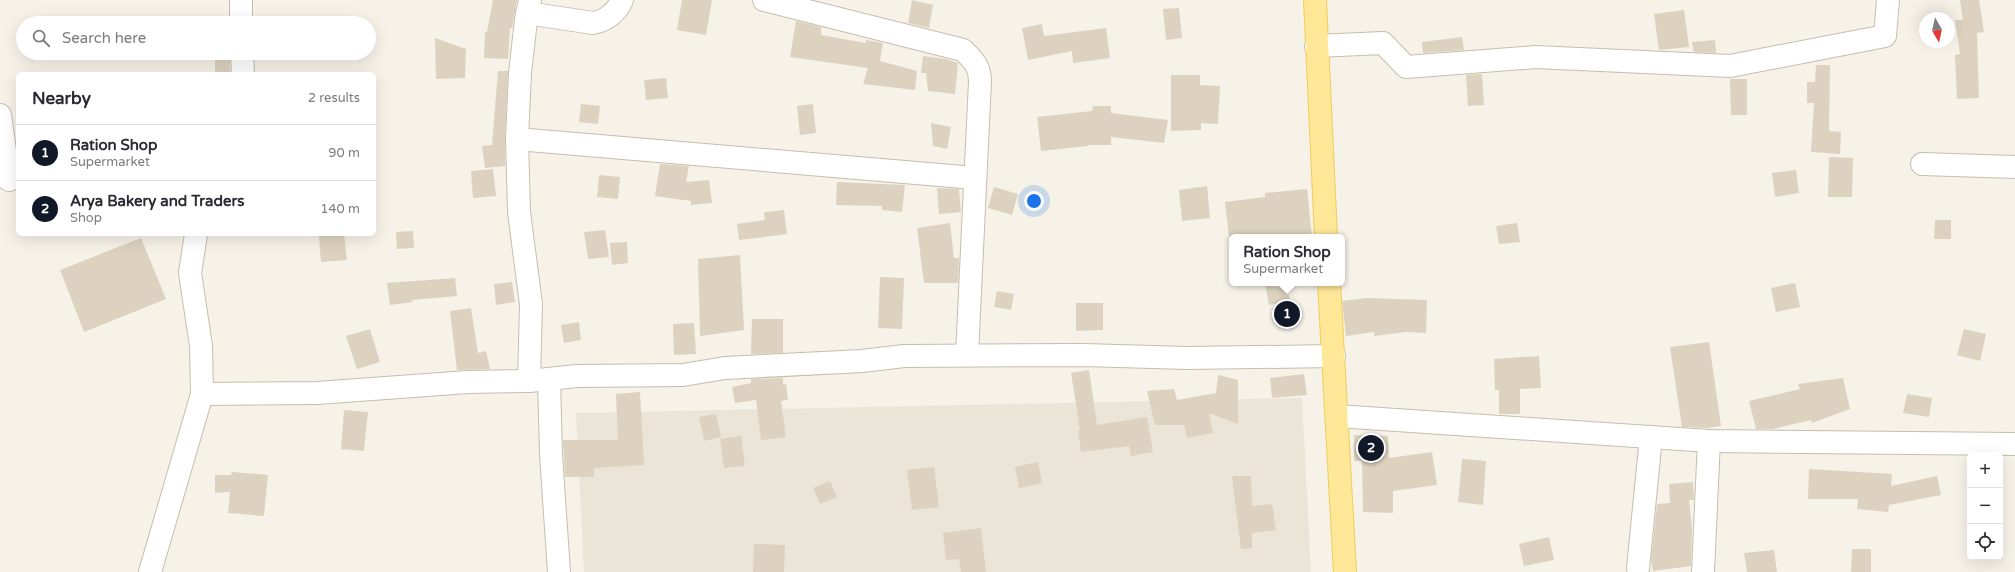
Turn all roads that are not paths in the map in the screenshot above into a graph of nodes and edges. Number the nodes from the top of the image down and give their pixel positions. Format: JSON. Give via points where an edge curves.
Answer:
{"nodes":[{"id":1,"x":241,"y":0,"type":"edge"},
{"id":2,"x":622,"y":0,"type":"edge"},
{"id":3,"x":764,"y":0,"type":"edge"},
{"id":4,"x":1315,"y":0,"type":"edge"},
{"id":5,"x":1888,"y":0,"type":"edge"},
{"id":6,"x":528,"y":7,"type":"edge"},
{"id":7,"x":241,"y":16,"type":"edge"},
{"id":8,"x":1316,"y":46,"type":"junction"},
{"id":9,"x":242,"y":60,"type":"edge"},
{"id":10,"x":243,"y":72,"type":"edge"},
{"id":11,"x":0,"y":115,"type":"edge"},
{"id":12,"x":518,"y":138,"type":"junction"},
{"id":13,"x":1922,"y":164,"type":"dead end"},
{"id":14,"x":2015,"y":167,"type":"edge"},
{"id":15,"x":975,"y":178,"type":"junction"},
{"id":16,"x":9,"y":180,"type":"edge"},
{"id":17,"x":1326,"y":234,"type":"edge"},
{"id":18,"x":196,"y":236,"type":"edge"},
{"id":19,"x":1329,"y":286,"type":"edge"},
{"id":20,"x":967,"y":355,"type":"junction"},
{"id":21,"x":1334,"y":356,"type":"junction"},
{"id":22,"x":539,"y":380,"type":"junction"},
{"id":23,"x":202,"y":394,"type":"junction"},
{"id":24,"x":1337,"y":416,"type":"junction"},
{"id":25,"x":1651,"y":437,"type":"junction"},
{"id":26,"x":1709,"y":441,"type":"junction"},
{"id":27,"x":2015,"y":444,"type":"edge"},
{"id":28,"x":1638,"y":568,"type":"dead end"},
{"id":29,"x":150,"y":572,"type":"edge"},
{"id":30,"x":559,"y":572,"type":"edge"},
{"id":31,"x":1345,"y":572,"type":"edge"},
{"id":32,"x":1703,"y":572,"type":"edge"}],
"edges":[{"from":1,"to":7,"type":"street"},
{"from":2,"to":6,"type":"street","via":[[614,13],[602,21],[593,23]]},
{"from":3,"to":15,"type":"street","via":[[963,50],[977,64],[980,73]]},
{"from":4,"to":8,"type":"main road"},
{"from":5,"to":8,"type":"street","via":[[1885,36],[1730,66],[1536,57],[1406,67],[1383,44]]},
{"from":6,"to":12,"type":"street","via":[[520,73]]},
{"from":8,"to":17,"type":"main road"},
{"from":9,"to":10,"type":"street"},
{"from":11,"to":16,"type":"street"},
{"from":12,"to":15,"type":"street"},
{"from":12,"to":22,"type":"street","via":[[519,212],[532,304]]},
{"from":13,"to":14,"type":"street"},
{"from":15,"to":20,"type":"street"},
{"from":18,"to":23,"type":"street","via":[[190,273],[201,346]]},
{"from":19,"to":21,"type":"main road"},
{"from":20,"to":21,"type":"street","via":[[1188,358]]},
{"from":20,"to":22,"type":"street","via":[[904,356],[862,361],[725,368],[683,375],[577,376]]},
{"from":21,"to":24,"type":"main road"},
{"from":22,"to":23,"type":"street","via":[[468,382],[317,393]]},
{"from":22,"to":30,"type":"street","via":[[551,455]]},
{"from":23,"to":29,"type":"street"},
{"from":24,"to":25,"type":"street"},
{"from":24,"to":31,"type":"main road"},
{"from":25,"to":26,"type":"street"},
{"from":25,"to":28,"type":"street"},
{"from":26,"to":27,"type":"street"},
{"from":26,"to":32,"type":"street"}]}
